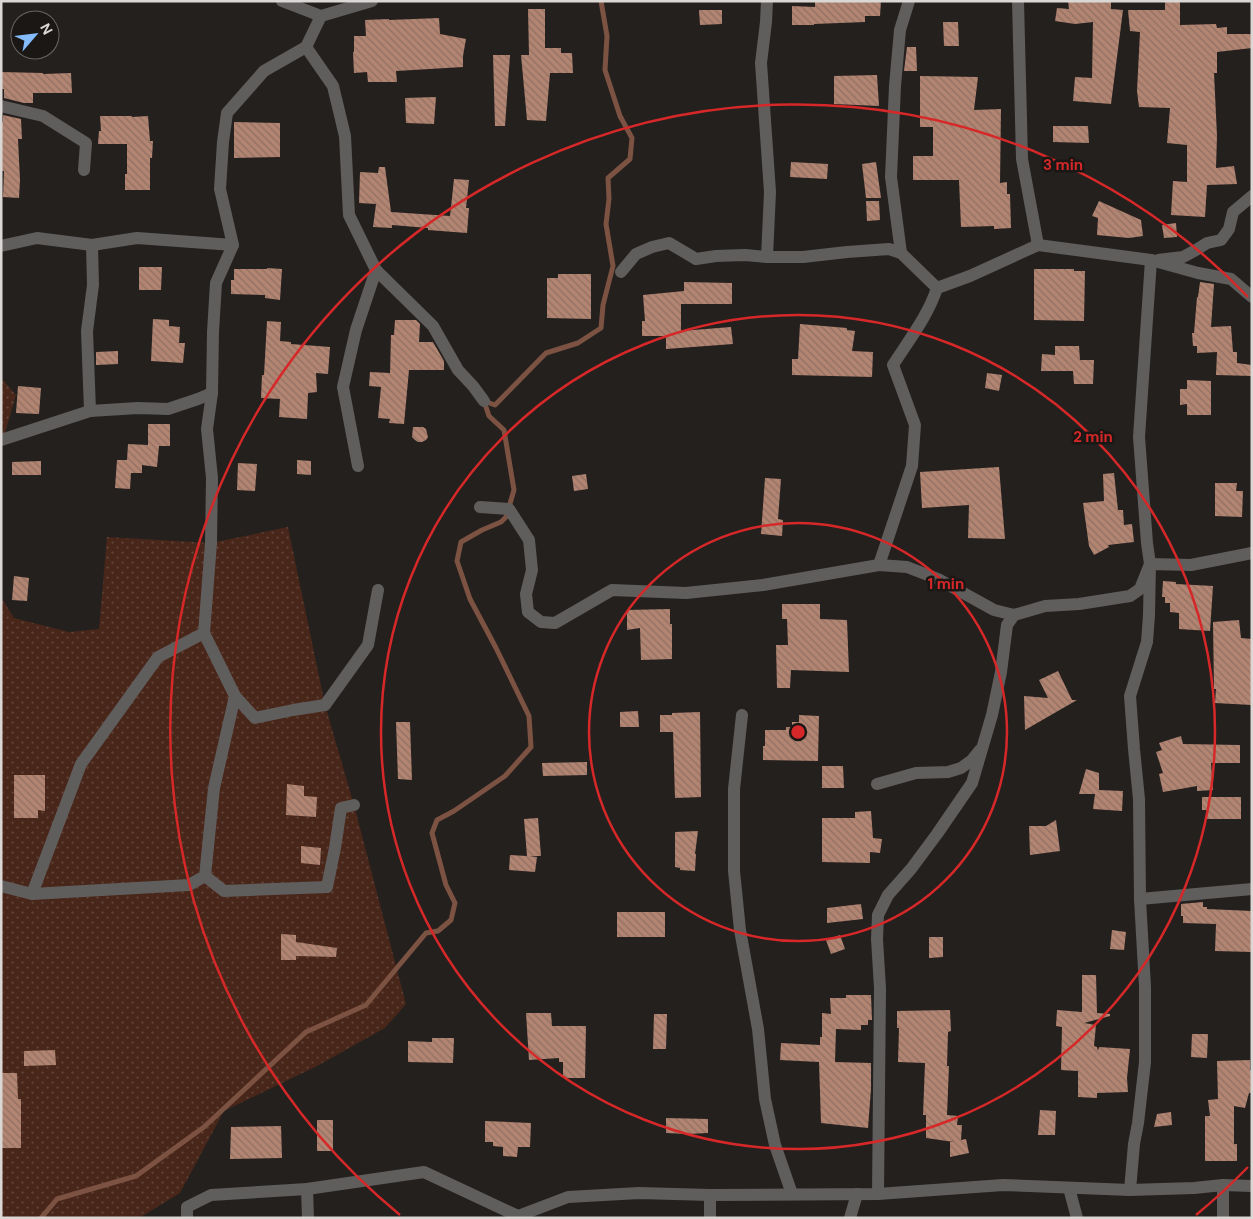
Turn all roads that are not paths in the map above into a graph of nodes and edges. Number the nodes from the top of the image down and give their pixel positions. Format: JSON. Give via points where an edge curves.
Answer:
{"nodes":[{"id":1,"x":282,"y":1,"type":"edge"},
{"id":2,"x":372,"y":1,"type":"edge"},
{"id":3,"x":767,"y":1,"type":"edge"},
{"id":4,"x":909,"y":1,"type":"edge"},
{"id":5,"x":1018,"y":1,"type":"edge"},
{"id":6,"x":320,"y":16,"type":"junction"},
{"id":7,"x":306,"y":47,"type":"junction"},
{"id":8,"x":1,"y":106,"type":"edge"},
{"id":9,"x":84,"y":170,"type":"dead end"},
{"id":10,"x":1252,"y":196,"type":"edge"},
{"id":11,"x":92,"y":245,"type":"junction"},
{"id":12,"x":234,"y":245,"type":"junction"},
{"id":13,"x":1038,"y":245,"type":"junction"},
{"id":14,"x":1,"y":246,"type":"edge"},
{"id":15,"x":902,"y":253,"type":"junction"},
{"id":16,"x":767,"y":257,"type":"junction"},
{"id":17,"x":1151,"y":260,"type":"junction"},
{"id":18,"x":376,"y":270,"type":"junction"},
{"id":19,"x":621,"y":272,"type":"dead end"},
{"id":20,"x":937,"y":288,"type":"junction"},
{"id":21,"x":1252,"y":297,"type":"edge"},
{"id":22,"x":212,"y":393,"type":"junction"},
{"id":23,"x":484,"y":401,"type":"dead end"},
{"id":24,"x":90,"y":411,"type":"junction"},
{"id":25,"x":1,"y":440,"type":"edge"},
{"id":26,"x":358,"y":466,"type":"dead end"},
{"id":27,"x":480,"y":507,"type":"dead end"},
{"id":28,"x":1252,"y":553,"type":"edge"},
{"id":29,"x":1150,"y":564,"type":"junction"},
{"id":30,"x":879,"y":565,"type":"junction"},
{"id":31,"x":378,"y":590,"type":"dead end"},
{"id":32,"x":1014,"y":616,"type":"junction"},
{"id":33,"x":204,"y":634,"type":"junction"},
{"id":34,"x":235,"y":696,"type":"junction"},
{"id":35,"x":742,"y":715,"type":"dead end"},
{"id":36,"x":982,"y":748,"type":"junction"},
{"id":37,"x":878,"y":784,"type":"dead end"},
{"id":38,"x":354,"y":805,"type":"dead end"},
{"id":39,"x":205,"y":876,"type":"junction"},
{"id":40,"x":1,"y":886,"type":"edge"},
{"id":41,"x":1252,"y":889,"type":"edge"},
{"id":42,"x":32,"y":894,"type":"junction"},
{"id":43,"x":1140,"y":899,"type":"junction"},
{"id":44,"x":1223,"y":1185,"type":"junction"},
{"id":45,"x":1252,"y":1186,"type":"edge"},
{"id":46,"x":1069,"y":1188,"type":"junction"},
{"id":47,"x":307,"y":1189,"type":"junction"},
{"id":48,"x":1130,"y":1190,"type":"junction"},
{"id":49,"x":792,"y":1194,"type":"junction"},
{"id":50,"x":857,"y":1194,"type":"junction"},
{"id":51,"x":878,"y":1194,"type":"junction"},
{"id":52,"x":710,"y":1195,"type":"junction"},
{"id":53,"x":516,"y":1217,"type":"edge"},
{"id":54,"x":187,"y":1218,"type":"edge"},
{"id":55,"x":308,"y":1218,"type":"edge"},
{"id":56,"x":710,"y":1218,"type":"edge"},
{"id":57,"x":850,"y":1218,"type":"edge"},
{"id":58,"x":1077,"y":1218,"type":"edge"},
{"id":59,"x":1223,"y":1218,"type":"edge"}],
"edges":[{"from":1,"to":6,"type":"street"},
{"from":2,"to":6,"type":"street"},
{"from":3,"to":16,"type":"street","via":[[761,63],[770,192]]},
{"from":4,"to":15,"type":"street","via":[[900,30],[892,168]]},
{"from":5,"to":13,"type":"street","via":[[1022,159]]},
{"from":6,"to":7,"type":"street"},
{"from":7,"to":12,"type":"street","via":[[264,71],[227,113],[220,189]]},
{"from":7,"to":18,"type":"street","via":[[333,86],[345,136],[349,215]]},
{"from":8,"to":9,"type":"street","via":[[43,116],[86,143]]},
{"from":10,"to":17,"type":"street","via":[[1233,212],[1230,229],[1221,240],[1207,243],[1183,257]]},
{"from":11,"to":12,"type":"street","via":[[137,238]]},
{"from":11,"to":14,"type":"street","via":[[37,238]]},
{"from":11,"to":24,"type":"street","via":[[93,285],[87,331]]},
{"from":12,"to":22,"type":"street","via":[[216,283]]},
{"from":13,"to":17,"type":"street"},
{"from":13,"to":20,"type":"street"},
{"from":15,"to":16,"type":"street","via":[[889,249]]},
{"from":15,"to":20,"type":"street"},
{"from":16,"to":19,"type":"street","via":[[745,255],[696,259],[670,243],[636,254]]},
{"from":17,"to":21,"type":"street","via":[[1231,279]]},
{"from":17,"to":29,"type":"street","via":[[1139,437]]},
{"from":18,"to":23,"type":"street","via":[[433,326],[458,370]]},
{"from":18,"to":26,"type":"street","via":[[342,387]]},
{"from":20,"to":30,"type":"street","via":[[934,300],[893,364],[915,426],[912,466]]},
{"from":22,"to":24,"type":"street","via":[[168,409]]},
{"from":22,"to":33,"type":"street","via":[[208,429],[212,478],[211,543]]},
{"from":24,"to":25,"type":"street"},
{"from":27,"to":30,"type":"street","via":[[509,509],[529,540],[532,570],[526,594],[528,612],[541,622],[555,623],[612,590],[686,593],[763,585]]},
{"from":28,"to":29,"type":"street","via":[[1191,565]]},
{"from":29,"to":32,"type":"street","via":[[1140,588],[1130,596],[1045,606]]},
{"from":29,"to":43,"type":"street","via":[[1147,642],[1130,696],[1140,799]]},
{"from":30,"to":32,"type":"street","via":[[907,567],[938,579],[994,610]]},
{"from":31,"to":34,"type":"street","via":[[368,645],[325,705],[255,718]]},
{"from":32,"to":36,"type":"street","via":[[1008,625],[992,715]]},
{"from":33,"to":34,"type":"street"},
{"from":33,"to":42,"type":"street","via":[[158,657],[81,764]]},
{"from":34,"to":39,"type":"street","via":[[214,788]]},
{"from":35,"to":49,"type":"street","via":[[734,789],[734,871],[740,930],[758,1029],[766,1099],[775,1144]]},
{"from":36,"to":37,"type":"street","via":[[961,768],[948,772],[916,773]]},
{"from":36,"to":51,"type":"street","via":[[972,782],[911,869],[888,895],[878,916]]},
{"from":38,"to":39,"type":"street","via":[[341,808],[336,848],[326,887],[224,890]]},
{"from":39,"to":42,"type":"street","via":[[189,885]]},
{"from":40,"to":42,"type":"street"},
{"from":41,"to":43,"type":"street"},
{"from":43,"to":48,"type":"street","via":[[1146,1062]]},
{"from":44,"to":45,"type":"street"},
{"from":44,"to":48,"type":"street"},
{"from":44,"to":59,"type":"street"},
{"from":46,"to":48,"type":"street"},
{"from":46,"to":51,"type":"street","via":[[1003,1185]]},
{"from":46,"to":58,"type":"street"},
{"from":47,"to":53,"type":"street","via":[[424,1172]]},
{"from":47,"to":54,"type":"street","via":[[211,1195],[187,1207]]},
{"from":47,"to":55,"type":"street"},
{"from":49,"to":50,"type":"street"},
{"from":49,"to":52,"type":"street"},
{"from":50,"to":51,"type":"street"},
{"from":50,"to":57,"type":"street"},
{"from":52,"to":53,"type":"street","via":[[639,1193],[568,1197]]},
{"from":52,"to":56,"type":"street"}]}
